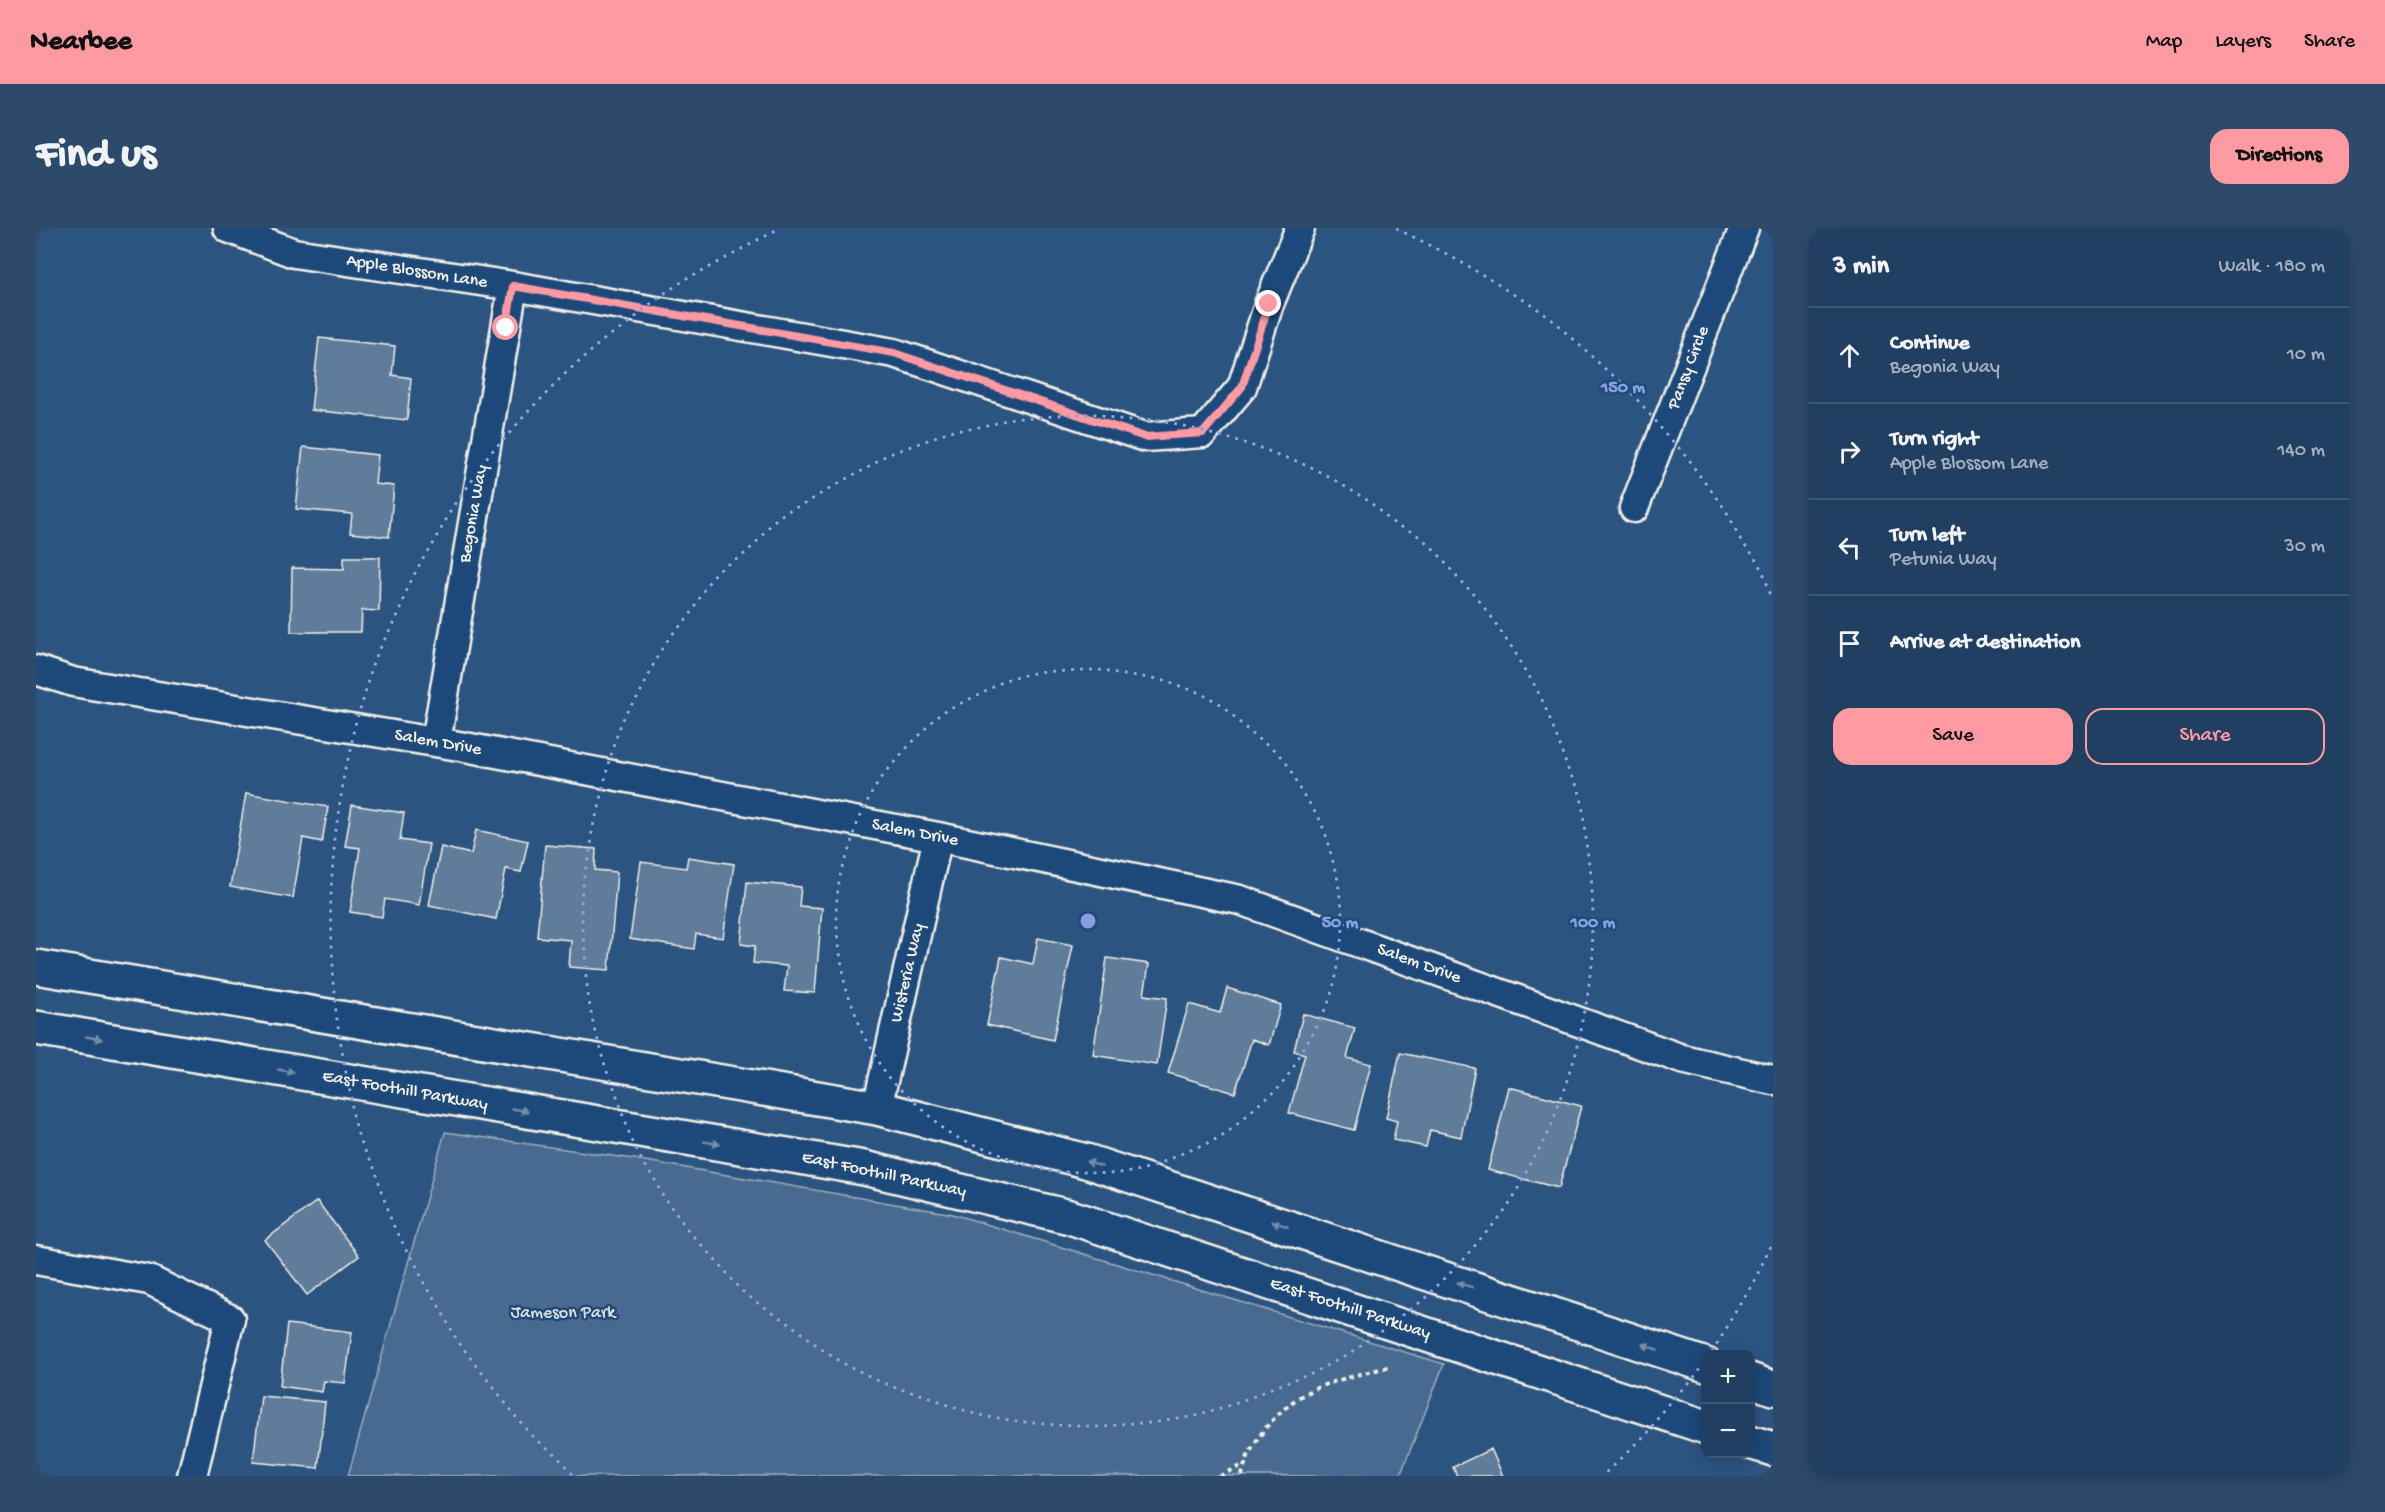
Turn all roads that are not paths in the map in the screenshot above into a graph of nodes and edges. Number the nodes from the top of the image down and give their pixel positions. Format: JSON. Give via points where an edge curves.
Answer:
{"nodes":[{"id":1,"x":228,"y":228,"type":"edge"},
{"id":2,"x":1300,"y":228,"type":"edge"},
{"id":3,"x":1744,"y":228,"type":"edge"},
{"id":4,"x":513,"y":286,"type":"junction"},
{"id":5,"x":1634,"y":508,"type":"dead end"},
{"id":6,"x":36,"y":670,"type":"edge"},
{"id":7,"x":436,"y":742,"type":"junction"},
{"id":8,"x":938,"y":837,"type":"junction"},
{"id":9,"x":36,"y":968,"type":"edge"},
{"id":10,"x":36,"y":1028,"type":"edge"},
{"id":11,"x":1773,"y":1080,"type":"edge"},
{"id":12,"x":877,"y":1108,"type":"junction"},
{"id":13,"x":36,"y":1260,"type":"edge"},
{"id":14,"x":1701,"y":1363,"type":"edge"},
{"id":15,"x":1755,"y":1382,"type":"edge"},
{"id":16,"x":1773,"y":1388,"type":"edge"},
{"id":17,"x":1701,"y":1425,"type":"edge"},
{"id":18,"x":1755,"y":1444,"type":"edge"},
{"id":19,"x":1773,"y":1449,"type":"edge"},
{"id":20,"x":192,"y":1476,"type":"edge"}],
"edges":[{"from":1,"to":4,"type":"street","name":"Apple Blossom Lane","via":[[294,253]]},
{"from":2,"to":4,"type":"street","name":"Apple Blossom Lane","via":[[1269,304],[1242,387],[1203,433],[1145,437],[894,353]]},
{"from":3,"to":5,"type":"street","name":"Pansy Circle"},
{"from":4,"to":7,"type":"street","name":"Begonia Way"},
{"from":6,"to":7,"type":"street","name":"Salem Drive","via":[[74,682]]},
{"from":7,"to":8,"type":"street","name":"Salem Drive"},
{"from":8,"to":11,"type":"street","name":"Salem Drive","via":[[1240,900],[1682,1059]]},
{"from":8,"to":12,"type":"street","name":"Wisteria Way"},
{"from":9,"to":12,"type":"main road"},
{"from":10,"to":17,"type":"main road","name":"East Foothill Parkway","one_way":true,"via":[[864,1168],[1070,1217]]},
{"from":14,"to":12,"type":"main road","one_way":true,"via":[[1086,1161]]},
{"from":13,"to":20,"type":"street","via":[[149,1280],[230,1319]]},
{"from":15,"to":16,"type":"main road"},
{"from":18,"to":19,"type":"main road"}]}
